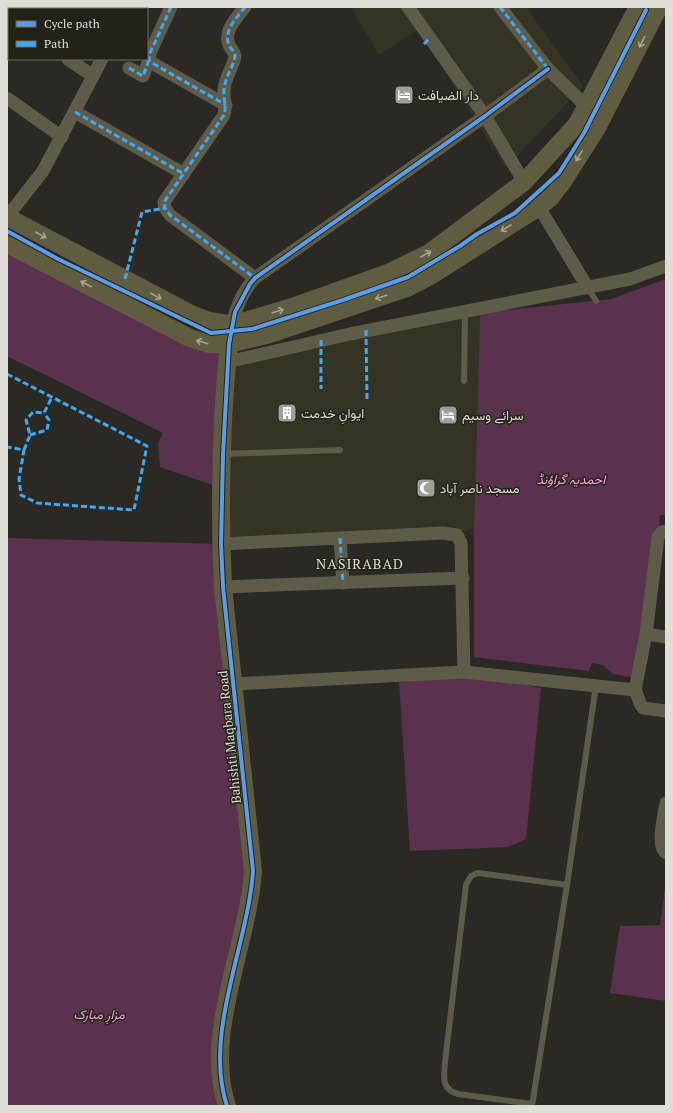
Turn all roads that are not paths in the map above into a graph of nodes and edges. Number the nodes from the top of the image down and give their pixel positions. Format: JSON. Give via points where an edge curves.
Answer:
{"nodes":[{"id":1,"x":171,"y":7,"type":"edge"},
{"id":2,"x":245,"y":7,"type":"edge"},
{"id":3,"x":408,"y":7,"type":"edge"},
{"id":4,"x":500,"y":7,"type":"edge"},
{"id":5,"x":639,"y":7,"type":"edge"},
{"id":6,"x":658,"y":11,"type":"edge"},
{"id":7,"x":69,"y":60,"type":"edge"},
{"id":8,"x":101,"y":60,"type":"edge"},
{"id":9,"x":149,"y":60,"type":"junction"},
{"id":10,"x":129,"y":68,"type":"dead end"},
{"id":11,"x":548,"y":69,"type":"junction"},
{"id":12,"x":93,"y":76,"type":"junction"},
{"id":13,"x":7,"y":98,"type":"edge"},
{"id":14,"x":226,"y":105,"type":"junction"},
{"id":15,"x":587,"y":107,"type":"junction"},
{"id":16,"x":75,"y":112,"type":"junction"},
{"id":17,"x":485,"y":116,"type":"junction"},
{"id":18,"x":577,"y":124,"type":"junction"},
{"id":19,"x":594,"y":132,"type":"junction"},
{"id":20,"x":62,"y":137,"type":"junction"},
{"id":21,"x":184,"y":174,"type":"junction"},
{"id":22,"x":524,"y":182,"type":"junction"},
{"id":23,"x":539,"y":207,"type":"junction"},
{"id":24,"x":7,"y":217,"type":"edge"},
{"id":25,"x":7,"y":244,"type":"edge"},
{"id":26,"x":666,"y":266,"type":"edge"},
{"id":27,"x":400,"y":268,"type":"junction"},
{"id":28,"x":252,"y":281,"type":"junction"},
{"id":29,"x":407,"y":288,"type":"junction"},
{"id":30,"x":588,"y":288,"type":"junction"},
{"id":31,"x":596,"y":301,"type":"dead end"},
{"id":32,"x":465,"y":311,"type":"junction"},
{"id":33,"x":233,"y":318,"type":"junction"},
{"id":34,"x":229,"y":344,"type":"junction"},
{"id":35,"x":228,"y":362,"type":"junction"},
{"id":36,"x":464,"y":381,"type":"dead end"},
{"id":37,"x":340,"y":450,"type":"dead end"},
{"id":38,"x":223,"y":454,"type":"junction"},
{"id":39,"x":666,"y":531,"type":"edge"},
{"id":40,"x":340,"y":538,"type":"junction"},
{"id":41,"x":221,"y":544,"type":"junction"},
{"id":42,"x":463,"y":578,"type":"junction"},
{"id":43,"x":343,"y":583,"type":"junction"},
{"id":44,"x":223,"y":587,"type":"junction"},
{"id":45,"x":646,"y":634,"type":"junction"},
{"id":46,"x":666,"y":637,"type":"edge"},
{"id":47,"x":464,"y":672,"type":"junction"},
{"id":48,"x":233,"y":684,"type":"junction"},
{"id":49,"x":596,"y":685,"type":"junction"},
{"id":50,"x":635,"y":690,"type":"junction"},
{"id":51,"x":666,"y":711,"type":"edge"},
{"id":52,"x":666,"y":803,"type":"edge"},
{"id":53,"x":666,"y":853,"type":"edge"},
{"id":54,"x":567,"y":886,"type":"junction"},
{"id":55,"x":532,"y":1105,"type":"edge"},
{"id":56,"x":228,"y":1106,"type":"edge"}],
"edges":[{"from":1,"to":9,"type":"street"},
{"from":2,"to":14,"type":"street","via":[[229,27],[229,45],[235,56],[224,90]]},
{"from":3,"to":17,"type":"street","via":[[427,41]]},
{"from":4,"to":11,"type":"street"},
{"from":5,"to":6,"type":"street"},
{"from":5,"to":15,"type":"street"},
{"from":6,"to":19,"type":"street","one_way":true},
{"from":7,"to":12,"type":"street"},
{"from":8,"to":12,"type":"street"},
{"from":9,"to":10,"type":"street","via":[[143,76]]},
{"from":9,"to":14,"type":"street"},
{"from":11,"to":15,"type":"street"},
{"from":11,"to":17,"type":"street"},
{"from":12,"to":16,"type":"street"},
{"from":13,"to":20,"type":"street"},
{"from":14,"to":21,"type":"street","via":[[224,115]]},
{"from":15,"to":18,"type":"street"},
{"from":16,"to":20,"type":"street"},
{"from":16,"to":21,"type":"street"},
{"from":17,"to":22,"type":"street"},
{"from":17,"to":28,"type":"street"},
{"from":18,"to":19,"type":"street"},
{"from":18,"to":22,"type":"street"},
{"from":19,"to":23,"type":"street","one_way":true,"via":[[562,184]]},
{"from":20,"to":24,"type":"street","via":[[43,171]]},
{"from":21,"to":28,"type":"street","via":[[164,202],[165,208],[170,215]]},
{"from":22,"to":23,"type":"street"},
{"from":27,"to":22,"type":"street","one_way":true,"via":[[429,253]]},
{"from":23,"to":29,"type":"street","one_way":true},
{"from":23,"to":30,"type":"street"},
{"from":24,"to":33,"type":"street","one_way":true,"via":[[193,315],[209,321]]},
{"from":34,"to":25,"type":"street","one_way":true,"via":[[210,344],[190,338]]},
{"from":26,"to":30,"type":"street","via":[[630,279]]},
{"from":27,"to":29,"type":"street"},
{"from":33,"to":27,"type":"street","one_way":true,"via":[[294,306]]},
{"from":28,"to":33,"type":"street"},
{"from":29,"to":34,"type":"street","one_way":true,"via":[[267,335]]},
{"from":30,"to":31,"type":"lane"},
{"from":30,"to":32,"type":"street"},
{"from":32,"to":35,"type":"street"},
{"from":32,"to":36,"type":"lane"},
{"from":33,"to":34,"type":"street","name":"Bahishti Maqbara Road"},
{"from":34,"to":35,"type":"street","name":"Bahishti Maqbara Road"},
{"from":35,"to":38,"type":"street","name":"Bahishti Maqbara Road"},
{"from":37,"to":38,"type":"lane"},
{"from":38,"to":41,"type":"street","name":"Bahishti Maqbara Road"},
{"from":39,"to":45,"type":"street","via":[[658,538]]},
{"from":40,"to":41,"type":"street"},
{"from":40,"to":42,"type":"street","via":[[443,533],[457,535],[461,542]]},
{"from":40,"to":43,"type":"street"},
{"from":41,"to":44,"type":"street","name":"Bahishti Maqbara Road"},
{"from":42,"to":43,"type":"street"},
{"from":42,"to":47,"type":"street"},
{"from":43,"to":44,"type":"street"},
{"from":44,"to":48,"type":"street","name":"Bahishti Maqbara Road"},
{"from":45,"to":46,"type":"street"},
{"from":45,"to":50,"type":"street"},
{"from":47,"to":48,"type":"street"},
{"from":47,"to":49,"type":"street"},
{"from":48,"to":56,"type":"street","name":"Bahishti Maqbara Road","via":[[253,870],[248,909],[221,1031],[220,1064],[224,1097]]},
{"from":49,"to":50,"type":"street"},
{"from":49,"to":54,"type":"lane"},
{"from":50,"to":51,"type":"street","via":[[643,708]]},
{"from":52,"to":53,"type":"street","via":[[661,840],[661,848]]},
{"from":54,"to":55,"type":"lane"},
{"from":54,"to":55,"type":"lane","via":[[478,873],[471,876],[466,886],[445,1056],[446,1087],[450,1092],[458,1094]]}]}
